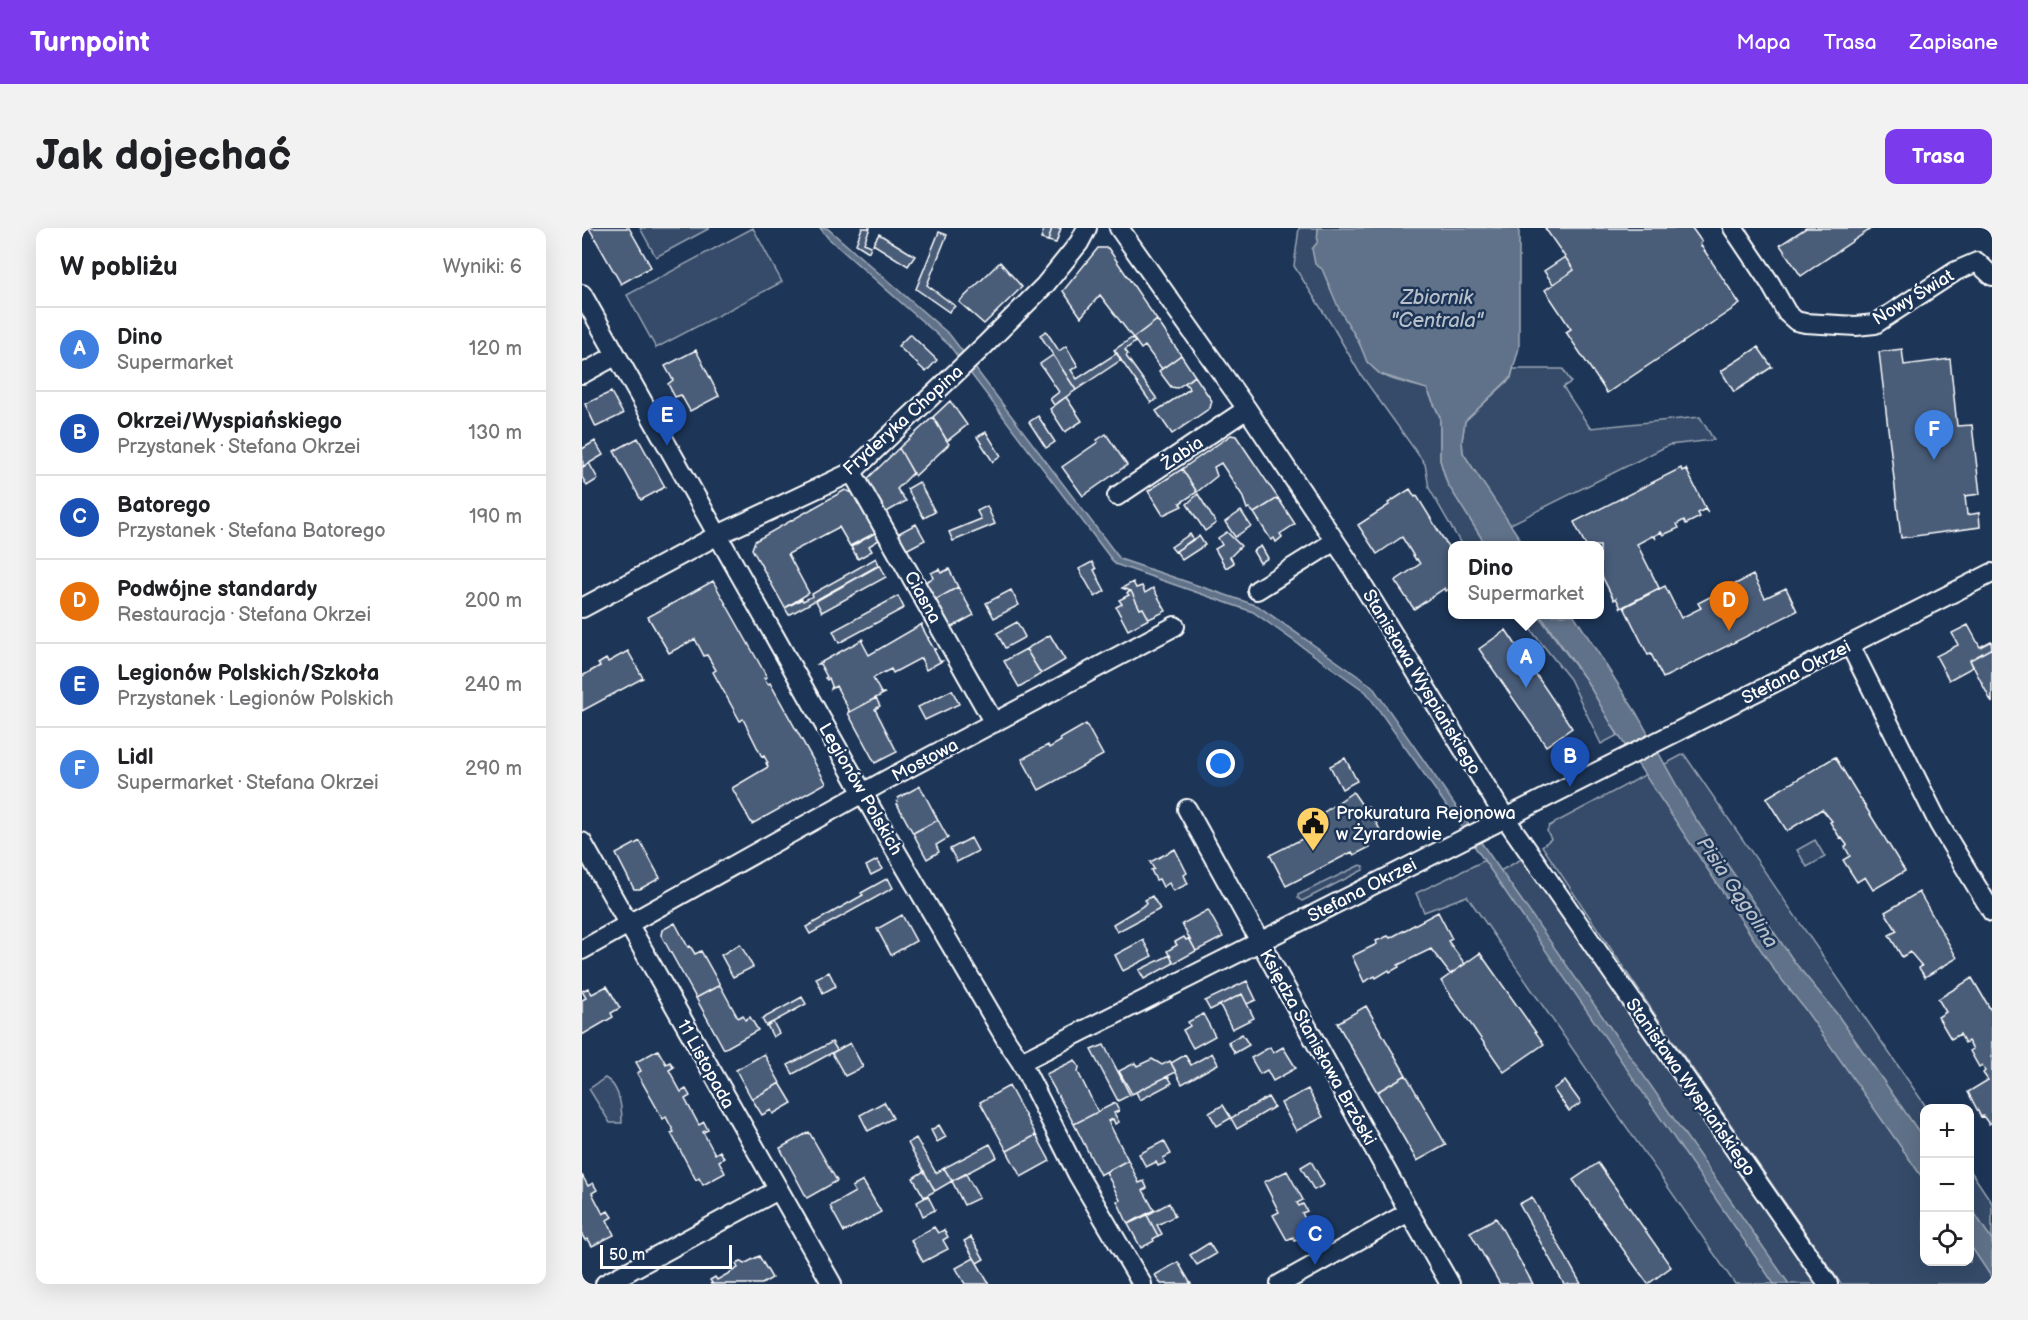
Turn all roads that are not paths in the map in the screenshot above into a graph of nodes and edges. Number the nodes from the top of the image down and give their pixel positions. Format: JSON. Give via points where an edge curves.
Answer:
{"nodes":[{"id":1,"x":1087,"y":228,"type":"edge"},
{"id":2,"x":1119,"y":228,"type":"edge"},
{"id":3,"x":1733,"y":228,"type":"edge"},
{"id":4,"x":1992,"y":276,"type":"edge"},
{"id":5,"x":582,"y":294,"type":"edge"},
{"id":6,"x":615,"y":356,"type":"junction"},
{"id":7,"x":582,"y":374,"type":"edge"},
{"id":8,"x":1247,"y":409,"type":"junction"},
{"id":9,"x":852,"y":472,"type":"junction"},
{"id":10,"x":1117,"y":496,"type":"dead end"},
{"id":11,"x":718,"y":535,"type":"junction"},
{"id":12,"x":1335,"y":541,"type":"junction"},
{"id":13,"x":1992,"y":573,"type":"edge"},
{"id":14,"x":1257,"y":590,"type":"dead end"},
{"id":15,"x":582,"y":608,"type":"edge"},
{"id":16,"x":1175,"y":626,"type":"dead end"},
{"id":17,"x":1850,"y":645,"type":"junction"},
{"id":18,"x":994,"y":723,"type":"junction"},
{"id":19,"x":863,"y":793,"type":"junction"},
{"id":20,"x":1187,"y":809,"type":"dead end"},
{"id":21,"x":1506,"y":819,"type":"junction"},
{"id":22,"x":582,"y":842,"type":"edge"},
{"id":23,"x":1992,"y":912,"type":"edge"},
{"id":24,"x":628,"y":924,"type":"junction"},
{"id":25,"x":1260,"y":943,"type":"junction"},
{"id":26,"x":582,"y":950,"type":"edge"},
{"id":27,"x":1022,"y":1062,"type":"junction"},
{"id":28,"x":778,"y":1191,"type":"junction"},
{"id":29,"x":1409,"y":1212,"type":"junction"},
{"id":30,"x":604,"y":1284,"type":"edge"},
{"id":31,"x":832,"y":1284,"type":"edge"},
{"id":32,"x":1142,"y":1284,"type":"edge"},
{"id":33,"x":1280,"y":1284,"type":"edge"},
{"id":34,"x":1450,"y":1284,"type":"edge"},
{"id":35,"x":1828,"y":1284,"type":"edge"}],
"edges":[{"from":1,"to":9,"type":"street","name":"Fryderyka Chopina","via":[[1045,285]]},
{"from":2,"to":8,"type":"street","name":"Stanisława Wyspiańskiego"},
{"from":3,"to":4,"type":"street","name":"Nowy Świat","via":[[1787,313],[1805,323],[1875,324],[1956,271],[1977,262]]},
{"from":5,"to":6,"type":"street","name":"Legionów Polskich"},
{"from":6,"to":7,"type":"street"},
{"from":6,"to":11,"type":"street","name":"Legionów Polskich"},
{"from":8,"to":10,"type":"street","name":"Żabia"},
{"from":8,"to":12,"type":"street","name":"Stanisława Wyspiańskiego"},
{"from":9,"to":11,"type":"street","name":"Fryderyka Chopina"},
{"from":9,"to":18,"type":"street","name":"Ciasna"},
{"from":11,"to":15,"type":"street","name":"Fryderyka Chopina"},
{"from":11,"to":19,"type":"street","name":"Legionów Polskich"},
{"from":12,"to":14,"type":"street"},
{"from":12,"to":21,"type":"street","name":"Stanisława Wyspiańskiego"},
{"from":13,"to":17,"type":"street","name":"Stefana Okrzei"},
{"from":16,"to":18,"type":"street","name":"Mostowa"},
{"from":17,"to":21,"type":"street","name":"Stefana Okrzei"},
{"from":17,"to":23,"type":"street","via":[[1939,824]]},
{"from":18,"to":19,"type":"street","name":"Mostowa"},
{"from":19,"to":24,"type":"street","name":"Mostowa"},
{"from":19,"to":27,"type":"street","name":"Legionów Polskich"},
{"from":20,"to":25,"type":"street","name":"Księdza Stanisława Brzóski"},
{"from":21,"to":25,"type":"street","name":"Stefana Okrzei"},
{"from":21,"to":35,"type":"street","name":"Stanisława Wyspiańskiego"},
{"from":22,"to":24,"type":"street","name":"11 Listopada"},
{"from":24,"to":26,"type":"street","name":"Mostowa"},
{"from":24,"to":28,"type":"street","name":"11 Listopada"},
{"from":25,"to":27,"type":"street","name":"Stefana Okrzei"},
{"from":25,"to":29,"type":"street","name":"Księdza Stanisława Brzóski"},
{"from":27,"to":32,"type":"street","name":"Legionów Polskich","via":[[1078,1175]]},
{"from":28,"to":30,"type":"street"},
{"from":28,"to":31,"type":"street","name":"11 Listopada"},
{"from":29,"to":33,"type":"street"},
{"from":29,"to":34,"type":"street","name":"Księdza Stanisława Brzóski"}]}
